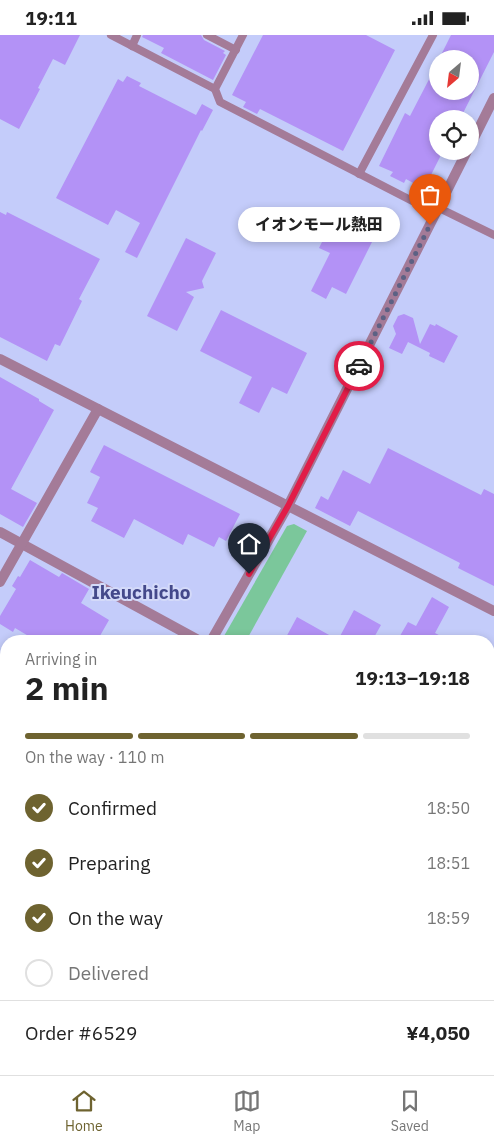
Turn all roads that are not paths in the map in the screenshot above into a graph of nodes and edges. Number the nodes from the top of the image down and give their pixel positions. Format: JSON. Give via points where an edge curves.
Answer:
{"nodes":[{"id":1,"x":110,"y":35,"type":"edge"},
{"id":2,"x":137,"y":35,"type":"edge"},
{"id":3,"x":207,"y":35,"type":"edge"},
{"id":4,"x":243,"y":35,"type":"edge"},
{"id":5,"x":433,"y":35,"type":"edge"},
{"id":6,"x":132,"y":46,"type":"junction"},
{"id":7,"x":236,"y":50,"type":"junction"},
{"id":8,"x":216,"y":89,"type":"junction"},
{"id":9,"x":494,"y":99,"type":"edge"},
{"id":10,"x":479,"y":128,"type":"edge"},
{"id":11,"x":463,"y":160,"type":"edge"},
{"id":12,"x":360,"y":174,"type":"junction"},
{"id":13,"x":424,"y":207,"type":"dead end"},
{"id":14,"x":439,"y":208,"type":"junction"},
{"id":15,"x":494,"y":235,"type":"edge"},
{"id":16,"x":0,"y":359,"type":"edge"},
{"id":17,"x":98,"y":409,"type":"junction"},
{"id":18,"x":288,"y":506,"type":"junction"},
{"id":19,"x":0,"y":532,"type":"edge"},
{"id":20,"x":22,"y":544,"type":"junction"},
{"id":21,"x":0,"y":582,"type":"edge"},
{"id":22,"x":494,"y":611,"type":"edge"},
{"id":23,"x":189,"y":635,"type":"edge"},
{"id":24,"x":214,"y":635,"type":"edge"}],
"edges":[{"from":1,"to":6,"type":"lane"},
{"from":2,"to":6,"type":"lane"},
{"from":3,"to":7,"type":"lane"},
{"from":4,"to":7,"type":"lane"},
{"from":5,"to":12,"type":"lane"},
{"from":6,"to":8,"type":"lane"},
{"from":7,"to":8,"type":"lane"},
{"from":8,"to":12,"type":"lane","via":[[220,102]]},
{"from":9,"to":10,"type":"street"},
{"from":11,"to":14,"type":"street"},
{"from":12,"to":13,"type":"lane"},
{"from":14,"to":15,"type":"lane"},
{"from":14,"to":18,"type":"street"},
{"from":16,"to":17,"type":"street"},
{"from":17,"to":18,"type":"street"},
{"from":17,"to":20,"type":"street"},
{"from":18,"to":22,"type":"street"},
{"from":18,"to":24,"type":"street"},
{"from":19,"to":20,"type":"street"},
{"from":20,"to":21,"type":"street"},
{"from":20,"to":23,"type":"street"}]}
